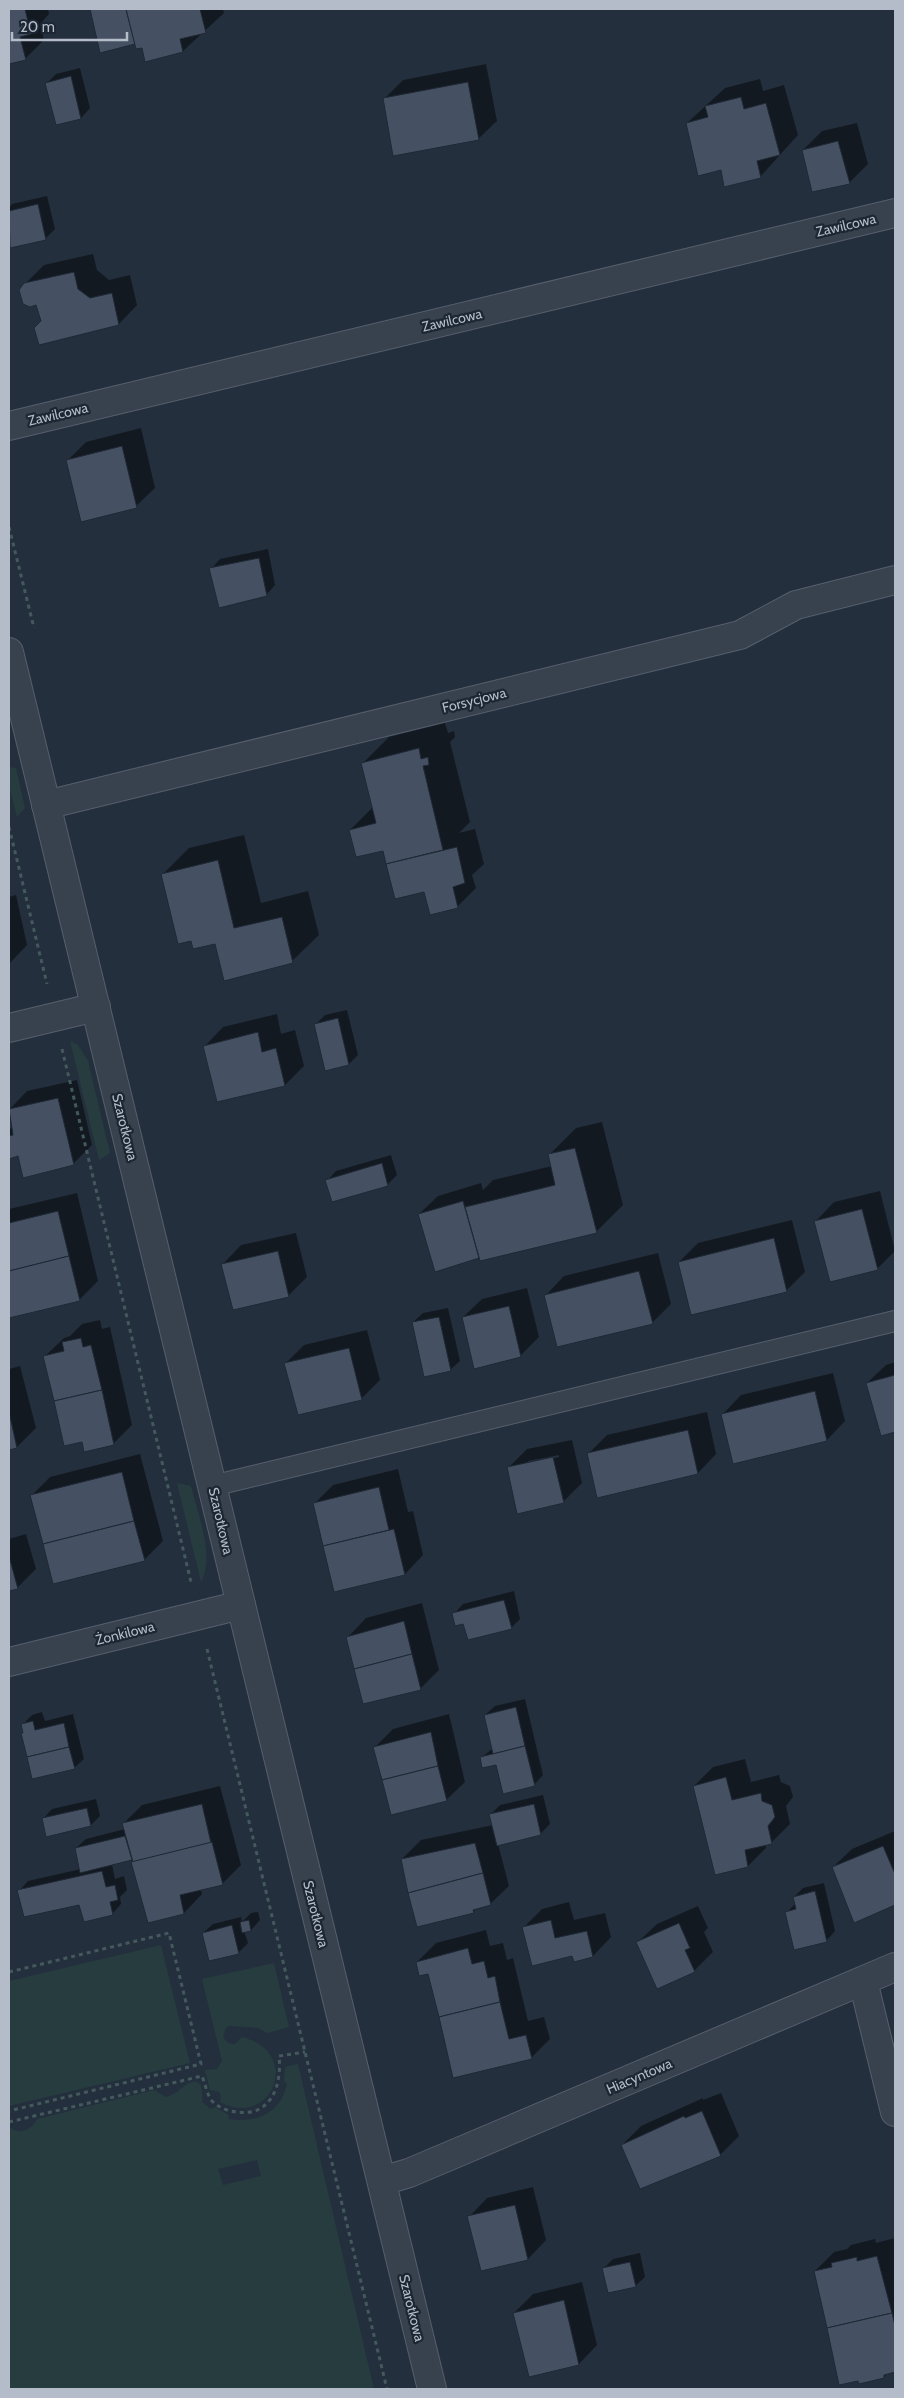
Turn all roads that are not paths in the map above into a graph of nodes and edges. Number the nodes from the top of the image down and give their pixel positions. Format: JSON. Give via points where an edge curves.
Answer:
{"nodes":[{"id":1,"x":895,"y":214,"type":"edge"},
{"id":2,"x":9,"y":426,"type":"edge"},
{"id":3,"x":895,"y":580,"type":"edge"},
{"id":4,"x":9,"y":652,"type":"edge"},
{"id":5,"x":46,"y":806,"type":"junction"},
{"id":6,"x":96,"y":1007,"type":"junction"},
{"id":7,"x":9,"y":1028,"type":"edge"},
{"id":8,"x":895,"y":1321,"type":"edge"},
{"id":9,"x":212,"y":1486,"type":"junction"},
{"id":10,"x":241,"y":1605,"type":"junction"},
{"id":11,"x":9,"y":1662,"type":"edge"},
{"id":12,"x":895,"y":1967,"type":"edge"},
{"id":13,"x":863,"y":1981,"type":"junction"},
{"id":14,"x":895,"y":2112,"type":"edge"},
{"id":15,"x":382,"y":2181,"type":"junction"},
{"id":16,"x":432,"y":2389,"type":"edge"}],
"edges":[{"from":1,"to":2,"type":"street","name":"Zawilcowa"},
{"from":3,"to":5,"type":"street","name":"Forsycjowa","via":[[796,604],[740,635]]},
{"from":4,"to":5,"type":"street","name":"Szarotkowa"},
{"from":5,"to":6,"type":"street","name":"Szarotkowa"},
{"from":6,"to":7,"type":"street"},
{"from":6,"to":9,"type":"street","name":"Szarotkowa"},
{"from":8,"to":9,"type":"lane"},
{"from":9,"to":10,"type":"street","name":"Szarotkowa"},
{"from":10,"to":11,"type":"street","name":"Żonkilowa"},
{"from":10,"to":15,"type":"street","name":"Szarotkowa"},
{"from":12,"to":13,"type":"street","name":"Hiacyntowa"},
{"from":13,"to":14,"type":"street"},
{"from":13,"to":15,"type":"street","name":"Hiacyntowa","via":[[410,2173]]},
{"from":15,"to":16,"type":"street","name":"Szarotkowa"}]}
